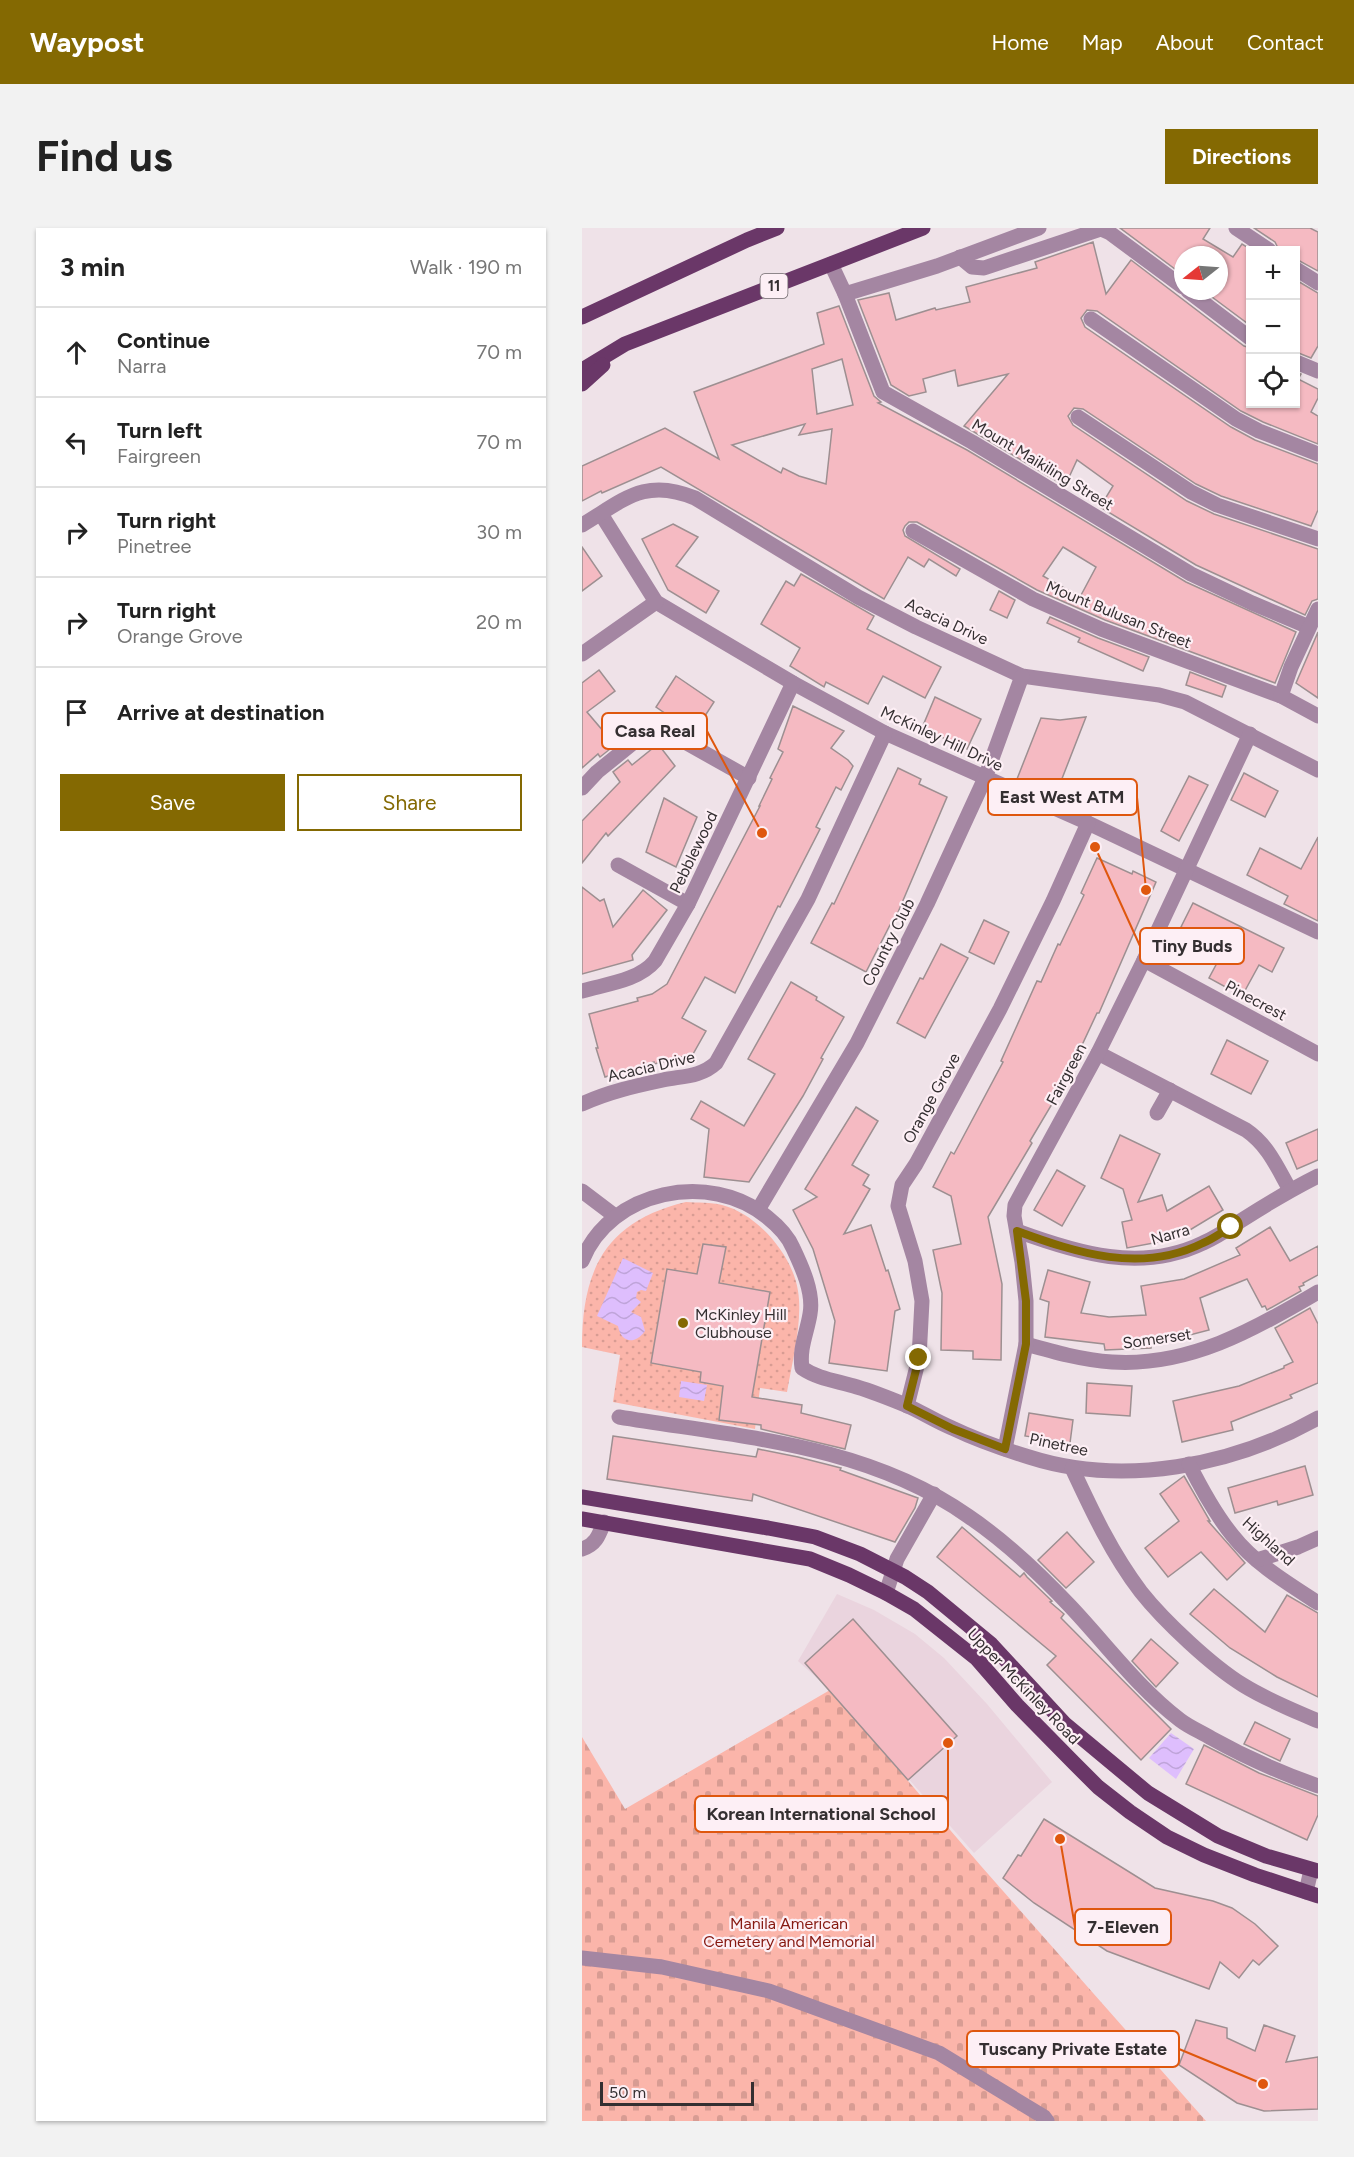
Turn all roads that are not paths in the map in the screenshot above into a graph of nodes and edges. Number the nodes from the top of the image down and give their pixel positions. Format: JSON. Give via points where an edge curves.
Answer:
{"nodes":[{"id":1,"x":777,"y":228,"type":"edge"},
{"id":2,"x":922,"y":228,"type":"edge"},
{"id":3,"x":1039,"y":228,"type":"edge"},
{"id":4,"x":1236,"y":228,"type":"edge"},
{"id":5,"x":1263,"y":246,"type":"edge"},
{"id":6,"x":960,"y":257,"type":"junction"},
{"id":7,"x":831,"y":264,"type":"junction"},
{"id":8,"x":1300,"y":271,"type":"edge"},
{"id":9,"x":1174,"y":280,"type":"edge"},
{"id":10,"x":1318,"y":283,"type":"edge"},
{"id":11,"x":845,"y":294,"type":"junction"},
{"id":12,"x":1200,"y":300,"type":"edge"},
{"id":13,"x":582,"y":317,"type":"edge"},
{"id":14,"x":1091,"y":319,"type":"dead end"},
{"id":15,"x":1246,"y":334,"type":"edge"},
{"id":16,"x":625,"y":344,"type":"junction"},
{"id":17,"x":1300,"y":364,"type":"edge"},
{"id":18,"x":582,"y":370,"type":"edge"},
{"id":19,"x":1318,"y":370,"type":"edge"},
{"id":20,"x":582,"y":384,"type":"edge"},
{"id":21,"x":1078,"y":417,"type":"dead end"},
{"id":22,"x":1318,"y":454,"type":"edge"},
{"id":23,"x":601,"y":514,"type":"junction"},
{"id":24,"x":582,"y":525,"type":"edge"},
{"id":25,"x":913,"y":531,"type":"dead end"},
{"id":26,"x":1318,"y":539,"type":"edge"},
{"id":27,"x":656,"y":602,"type":"junction"},
{"id":28,"x":1318,"y":611,"type":"edge"},
{"id":29,"x":1309,"y":627,"type":"junction"},
{"id":30,"x":582,"y":654,"type":"edge"},
{"id":31,"x":1022,"y":676,"type":"junction"},
{"id":32,"x":793,"y":683,"type":"junction"},
{"id":33,"x":1281,"y":696,"type":"junction"},
{"id":34,"x":1318,"y":716,"type":"edge"},
{"id":35,"x":885,"y":733,"type":"junction"},
{"id":36,"x":1250,"y":734,"type":"junction"},
{"id":37,"x":1318,"y":770,"type":"edge"},
{"id":38,"x":749,"y":778,"type":"junction"},
{"id":39,"x":985,"y":778,"type":"junction"},
{"id":40,"x":582,"y":788,"type":"edge"},
{"id":41,"x":1088,"y":823,"type":"junction"},
{"id":42,"x":618,"y":865,"type":"dead end"},
{"id":43,"x":1186,"y":869,"type":"junction"},
{"id":44,"x":688,"y":904,"type":"junction"},
{"id":45,"x":1318,"y":932,"type":"edge"},
{"id":46,"x":1144,"y":960,"type":"junction"},
{"id":47,"x":582,"y":991,"type":"edge"},
{"id":48,"x":1098,"y":1053,"type":"junction"},
{"id":49,"x":1318,"y":1054,"type":"edge"},
{"id":50,"x":1170,"y":1090,"type":"junction"},
{"id":51,"x":582,"y":1104,"type":"edge"},
{"id":52,"x":1157,"y":1113,"type":"dead end"},
{"id":53,"x":1318,"y":1176,"type":"edge"},
{"id":54,"x":1290,"y":1190,"type":"junction"},
{"id":55,"x":582,"y":1191,"type":"edge"},
{"id":56,"x":758,"y":1210,"type":"junction"},
{"id":57,"x":615,"y":1216,"type":"junction"},
{"id":58,"x":1017,"y":1231,"type":"junction"},
{"id":59,"x":582,"y":1261,"type":"edge"},
{"id":60,"x":1318,"y":1292,"type":"edge"},
{"id":61,"x":1026,"y":1344,"type":"junction"},
{"id":62,"x":907,"y":1406,"type":"junction"},
{"id":63,"x":619,"y":1417,"type":"dead end"},
{"id":64,"x":1318,"y":1418,"type":"edge"},
{"id":65,"x":1005,"y":1449,"type":"junction"},
{"id":66,"x":1189,"y":1464,"type":"junction"},
{"id":67,"x":1072,"y":1468,"type":"junction"},
{"id":68,"x":934,"y":1494,"type":"junction"},
{"id":69,"x":582,"y":1497,"type":"edge"},
{"id":70,"x":582,"y":1519,"type":"edge"},
{"id":71,"x":604,"y":1522,"type":"junction"},
{"id":72,"x":1318,"y":1538,"type":"edge"},
{"id":73,"x":582,"y":1549,"type":"edge"},
{"id":74,"x":1257,"y":1560,"type":"junction"},
{"id":75,"x":892,"y":1571,"type":"junction"},
{"id":76,"x":886,"y":1593,"type":"junction"},
{"id":77,"x":1318,"y":1603,"type":"edge"},
{"id":78,"x":1033,"y":1689,"type":"junction"},
{"id":79,"x":1017,"y":1705,"type":"junction"},
{"id":80,"x":1318,"y":1721,"type":"edge"},
{"id":81,"x":1318,"y":1786,"type":"edge"},
{"id":82,"x":1315,"y":1870,"type":"edge"},
{"id":83,"x":1312,"y":1894,"type":"edge"},
{"id":84,"x":582,"y":1958,"type":"edge"},
{"id":85,"x":1047,"y":2121,"type":"edge"}],
"edges":[{"from":1,"to":13,"type":"main road"},
{"from":2,"to":7,"type":"main road","number":"11"},
{"from":3,"to":6,"type":"street"},
{"from":4,"to":5,"type":"street"},
{"from":6,"to":9,"type":"street","via":[[972,267],[984,268],[1101,229]]},
{"from":6,"to":11,"type":"street"},
{"from":7,"to":11,"type":"street","name":"Mount Maikiling Street"},
{"from":7,"to":16,"type":"main road","number":"11"},
{"from":8,"to":10,"type":"street"},
{"from":11,"to":29,"type":"street","name":"Mount Maikiling Street","via":[[883,392],[1191,574]]},
{"from":12,"to":15,"type":"street"},
{"from":14,"to":22,"type":"street","via":[[1236,419]]},
{"from":16,"to":18,"type":"main road","number":"11"},
{"from":16,"to":20,"type":"main road"},
{"from":17,"to":19,"type":"street"},
{"from":21,"to":26,"type":"street","via":[[1191,492],[1217,505]]},
{"from":23,"to":24,"type":"street","name":"Acacia Drive"},
{"from":23,"to":27,"type":"street","name":"McKinley Hill Drive"},
{"from":23,"to":31,"type":"street","name":"Acacia Drive","via":[[645,490],[678,491],[858,597]]},
{"from":25,"to":33,"type":"street","name":"Mount Bulusan Street","via":[[1033,599],[1101,629]]},
{"from":27,"to":30,"type":"street"},
{"from":27,"to":32,"type":"street","name":"McKinley Hill Drive"},
{"from":28,"to":29,"type":"street"},
{"from":29,"to":33,"type":"street"},
{"from":31,"to":36,"type":"street","name":"Acacia Drive","via":[[1160,695]]},
{"from":31,"to":39,"type":"street","name":"Country Club"},
{"from":32,"to":35,"type":"street","name":"McKinley Hill Drive"},
{"from":32,"to":38,"type":"street","name":"Pebblewood"},
{"from":33,"to":34,"type":"street","name":"Mount Bulusan Street"},
{"from":35,"to":39,"type":"street","name":"McKinley Hill Drive"},
{"from":35,"to":51,"type":"street","name":"Acacia Drive","via":[[808,899],[716,1063],[699,1074],[611,1093]]},
{"from":36,"to":37,"type":"street","name":"Acacia Drive"},
{"from":36,"to":43,"type":"street","name":"Fairgreen"},
{"from":38,"to":40,"type":"street","via":[[660,728],[649,730]]},
{"from":38,"to":44,"type":"street","name":"Pebblewood"},
{"from":39,"to":41,"type":"street","name":"McKinley Hill Drive"},
{"from":39,"to":56,"type":"street","name":"Country Club","via":[[857,1042]]},
{"from":41,"to":43,"type":"street","name":"McKinley Hill Drive"},
{"from":41,"to":62,"type":"street","name":"Orange Grove","via":[[1000,1009],[902,1185],[898,1206],[915,1261],[922,1301],[919,1358]]},
{"from":42,"to":44,"type":"street"},
{"from":43,"to":45,"type":"street","name":"McKinley Hill Drive"},
{"from":43,"to":46,"type":"street","name":"Fairgreen"},
{"from":44,"to":47,"type":"street","name":"Pebblewood","via":[[648,969]]},
{"from":46,"to":48,"type":"street","name":"Fairgreen"},
{"from":46,"to":49,"type":"street","name":"Pinecrest"},
{"from":48,"to":50,"type":"street"},
{"from":48,"to":58,"type":"street","name":"Fairgreen","via":[[1015,1205]]},
{"from":50,"to":52,"type":"street"},
{"from":50,"to":54,"type":"street","via":[[1260,1140]]},
{"from":53,"to":54,"type":"street","name":"Narra"},
{"from":54,"to":58,"type":"street","name":"Narra","via":[[1203,1244],[1142,1260],[1079,1252]]},
{"from":55,"to":57,"type":"street"},
{"from":56,"to":57,"type":"street","via":[[727,1196],[697,1190],[643,1202]]},
{"from":56,"to":62,"type":"street","name":"Pinetree","via":[[792,1246],[809,1291],[811,1312],[800,1354],[802,1368],[812,1375]]},
{"from":57,"to":59,"type":"street","via":[[598,1232]]},
{"from":58,"to":61,"type":"street","name":"Fairgreen","via":[[1026,1301]]},
{"from":60,"to":61,"type":"street","name":"Somerset","via":[[1244,1334],[1178,1356],[1112,1362]]},
{"from":61,"to":65,"type":"street","name":"Fairgreen"},
{"from":62,"to":65,"type":"street","name":"Pinetree"},
{"from":63,"to":68,"type":"street","via":[[791,1443],[880,1469]]},
{"from":64,"to":66,"type":"street","name":"Pinetree","via":[[1233,1454]]},
{"from":65,"to":67,"type":"street","name":"Pinetree"},
{"from":66,"to":67,"type":"street","name":"Pinetree","via":[[1154,1469]]},
{"from":66,"to":74,"type":"street","name":"Highland","via":[[1209,1503],[1234,1538]]},
{"from":67,"to":80,"type":"street","via":[[1094,1514],[1142,1593],[1177,1629],[1242,1684]]},
{"from":68,"to":75,"type":"street"},
{"from":68,"to":81,"type":"street","via":[[969,1516],[1031,1568],[1144,1688],[1181,1721],[1237,1752]]},
{"from":69,"to":75,"type":"main road","name":"Upper McKinley Road","via":[[815,1538],[860,1554]]},
{"from":70,"to":71,"type":"main road","name":"Upper McKinley Road"},
{"from":71,"to":73,"type":"street","via":[[598,1539]]},
{"from":71,"to":76,"type":"main road","name":"Upper McKinley Road","via":[[810,1559]]},
{"from":72,"to":74,"type":"street"},
{"from":74,"to":77,"type":"street","name":"Highland"},
{"from":75,"to":76,"type":"street"},
{"from":75,"to":78,"type":"main road","name":"Upper McKinley Road","via":[[928,1592],[962,1619]]},
{"from":76,"to":79,"type":"main road","name":"Upper McKinley Road","via":[[914,1609],[977,1659]]},
{"from":78,"to":79,"type":"main road"},
{"from":78,"to":82,"type":"main road","name":"Upper McKinley Road","via":[[1065,1724],[1148,1794],[1218,1836]]},
{"from":79,"to":83,"type":"main road","name":"Upper McKinley Road","via":[[1098,1787],[1158,1831],[1204,1855]]},
{"from":82,"to":83,"type":"street"},
{"from":84,"to":85,"type":"street","via":[[662,1967],[769,1991],[939,2053]]}]}
